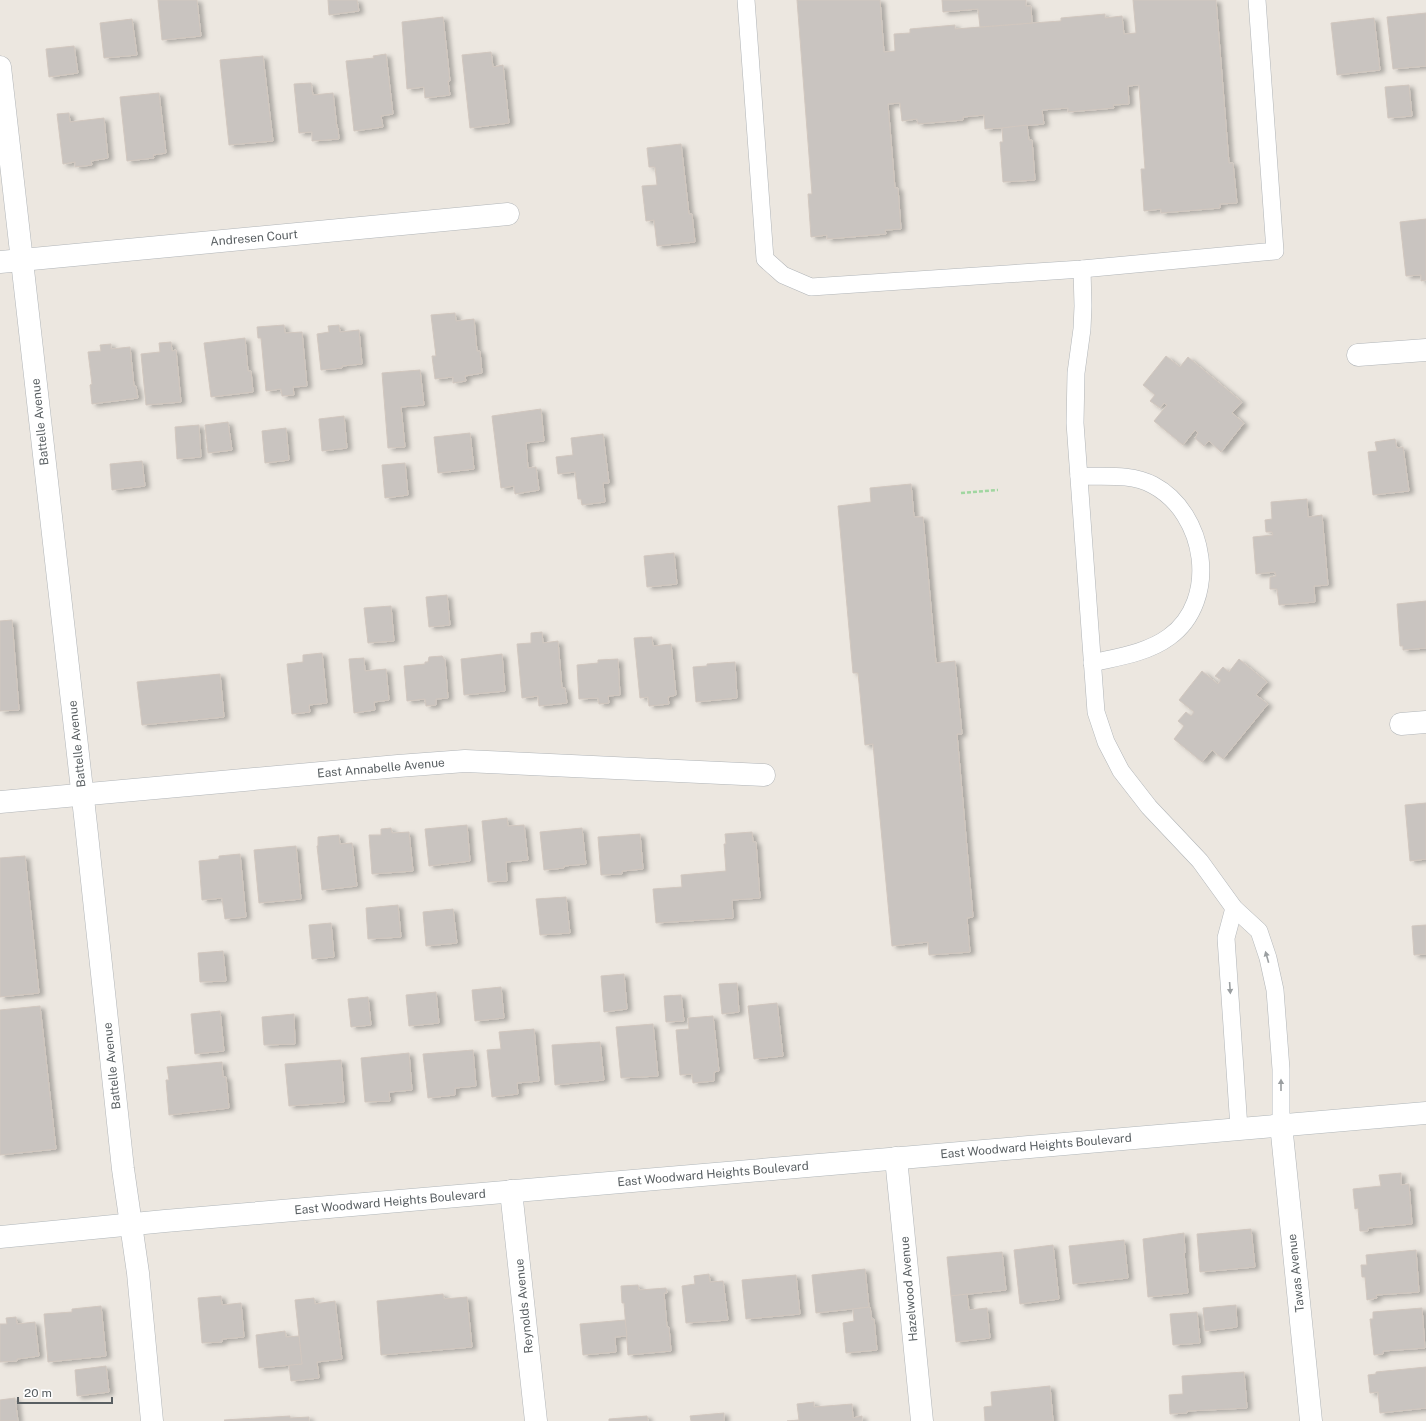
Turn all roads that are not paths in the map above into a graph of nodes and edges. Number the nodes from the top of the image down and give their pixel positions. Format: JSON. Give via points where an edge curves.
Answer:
{"nodes":[{"id":1,"x":746,"y":0,"type":"edge"},
{"id":2,"x":1258,"y":0,"type":"edge"},
{"id":3,"x":0,"y":67,"type":"edge"},
{"id":4,"x":508,"y":214,"type":"dead end"},
{"id":5,"x":22,"y":260,"type":"junction"},
{"id":6,"x":0,"y":262,"type":"edge"},
{"id":7,"x":1082,"y":269,"type":"junction"},
{"id":8,"x":1426,"y":350,"type":"edge"},
{"id":9,"x":1358,"y":355,"type":"dead end"},
{"id":10,"x":1079,"y":476,"type":"junction"},
{"id":11,"x":1092,"y":663,"type":"junction"},
{"id":12,"x":1426,"y":722,"type":"edge"},
{"id":13,"x":1401,"y":724,"type":"dead end"},
{"id":14,"x":764,"y":775,"type":"dead end"},
{"id":15,"x":82,"y":794,"type":"junction"},
{"id":16,"x":0,"y":802,"type":"edge"},
{"id":17,"x":1234,"y":908,"type":"junction"},
{"id":18,"x":1426,"y":1113,"type":"edge"},
{"id":19,"x":1281,"y":1124,"type":"junction"},
{"id":20,"x":1239,"y":1128,"type":"junction"},
{"id":21,"x":896,"y":1158,"type":"junction"},
{"id":22,"x":511,"y":1191,"type":"junction"},
{"id":23,"x":131,"y":1224,"type":"junction"},
{"id":24,"x":0,"y":1237,"type":"edge"},
{"id":25,"x":152,"y":1421,"type":"edge"},
{"id":26,"x":536,"y":1421,"type":"edge"},
{"id":27,"x":922,"y":1421,"type":"edge"},
{"id":28,"x":1311,"y":1421,"type":"edge"}],
"edges":[{"from":1,"to":7,"type":"lane","via":[[765,259],[783,275],[811,287]]},
{"from":2,"to":7,"type":"lane","via":[[1275,251]]},
{"from":3,"to":5,"type":"street","name":"Battelle Avenue"},
{"from":4,"to":5,"type":"street","name":"Andresen Court"},
{"from":5,"to":6,"type":"street","name":"Andresen Court"},
{"from":5,"to":15,"type":"street","name":"Battelle Avenue"},
{"from":7,"to":10,"type":"lane","via":[[1082,329],[1075,397]]},
{"from":8,"to":9,"type":"street"},
{"from":10,"to":11,"type":"lane"},
{"from":10,"to":11,"type":"lane","via":[[1133,478],[1153,485],[1181,509],[1197,538],[1200,555],[1201,572],[1195,602],[1186,620],[1170,637],[1150,648]]},
{"from":11,"to":17,"type":"lane","via":[[1096,712],[1106,742],[1121,771],[1148,807],[1200,861]]},
{"from":12,"to":13,"type":"street"},
{"from":14,"to":15,"type":"street","name":"East Annabelle Avenue","via":[[465,761]]},
{"from":15,"to":16,"type":"street","name":"East Annabelle Avenue"},
{"from":15,"to":23,"type":"street","name":"Battelle Avenue"},
{"from":19,"to":17,"type":"lane","one_way":true,"via":[[1281,1061],[1268,958],[1259,931]]},
{"from":17,"to":20,"type":"lane","one_way":true,"via":[[1226,938]]},
{"from":18,"to":19,"type":"street","name":"East Woodward Heights Boulevard"},
{"from":19,"to":20,"type":"street","name":"East Woodward Heights Boulevard"},
{"from":19,"to":28,"type":"street","name":"Tawas Avenue"},
{"from":20,"to":21,"type":"street","name":"East Woodward Heights Boulevard"},
{"from":21,"to":22,"type":"street","name":"East Woodward Heights Boulevard"},
{"from":21,"to":27,"type":"street","name":"Hazelwood Avenue"},
{"from":22,"to":23,"type":"street","name":"East Woodward Heights Boulevard"},
{"from":22,"to":26,"type":"street","name":"Reynolds Avenue"},
{"from":23,"to":24,"type":"street","name":"East Woodward Heights Boulevard"},
{"from":23,"to":25,"type":"street","name":"Battelle Avenue"}]}
